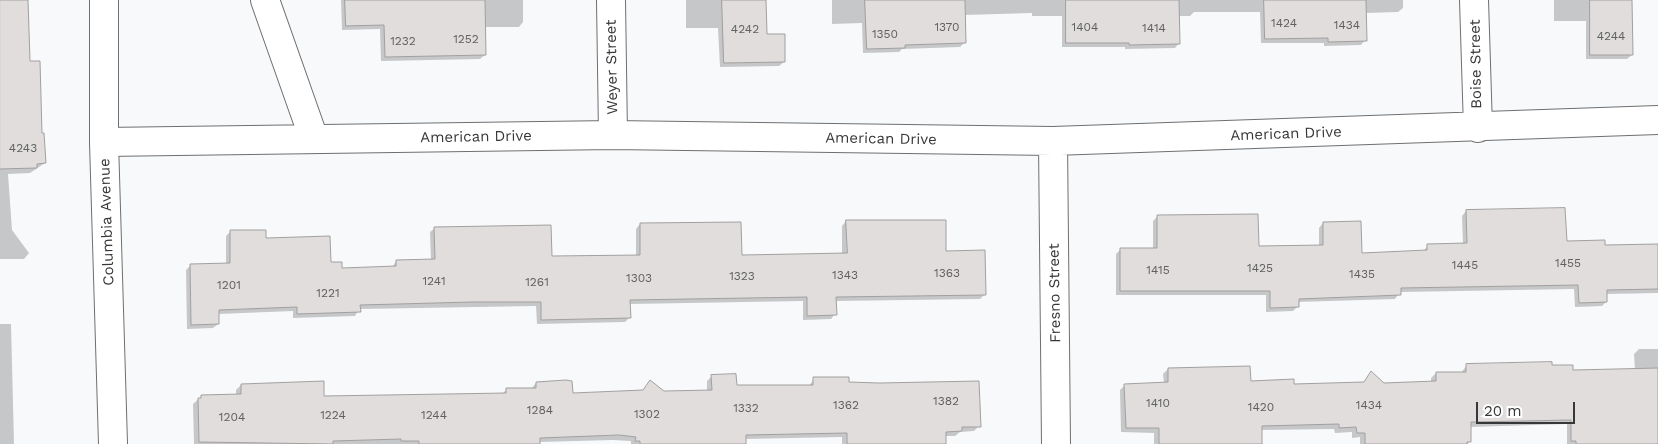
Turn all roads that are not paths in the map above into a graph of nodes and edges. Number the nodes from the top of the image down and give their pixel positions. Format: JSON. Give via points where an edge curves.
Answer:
{"nodes":[{"id":1,"x":104,"y":0,"type":"edge"},
{"id":2,"x":265,"y":0,"type":"edge"},
{"id":3,"x":611,"y":0,"type":"edge"},
{"id":4,"x":1474,"y":0,"type":"edge"},
{"id":5,"x":1658,"y":120,"type":"edge"},
{"id":6,"x":1478,"y":128,"type":"junction"},
{"id":7,"x":613,"y":134,"type":"junction"},
{"id":8,"x":314,"y":139,"type":"junction"},
{"id":9,"x":1053,"y":141,"type":"junction"},
{"id":10,"x":104,"y":142,"type":"junction"},
{"id":11,"x":113,"y":444,"type":"edge"},
{"id":12,"x":1056,"y":444,"type":"edge"}],
"edges":[{"from":1,"to":10,"type":"street","name":"Columbia Avenue"},
{"from":2,"to":8,"type":"street"},
{"from":3,"to":7,"type":"street","name":"Weyer Street"},
{"from":4,"to":6,"type":"street","name":"Boise Street"},
{"from":5,"to":6,"type":"street","name":"American Drive"},
{"from":6,"to":9,"type":"street","name":"American Drive"},
{"from":7,"to":8,"type":"street","name":"American Drive"},
{"from":7,"to":9,"type":"street","name":"American Drive"},
{"from":8,"to":10,"type":"street","name":"American Drive"},
{"from":9,"to":12,"type":"street","name":"Fresno Street"},
{"from":10,"to":11,"type":"street","name":"Columbia Avenue"}]}
